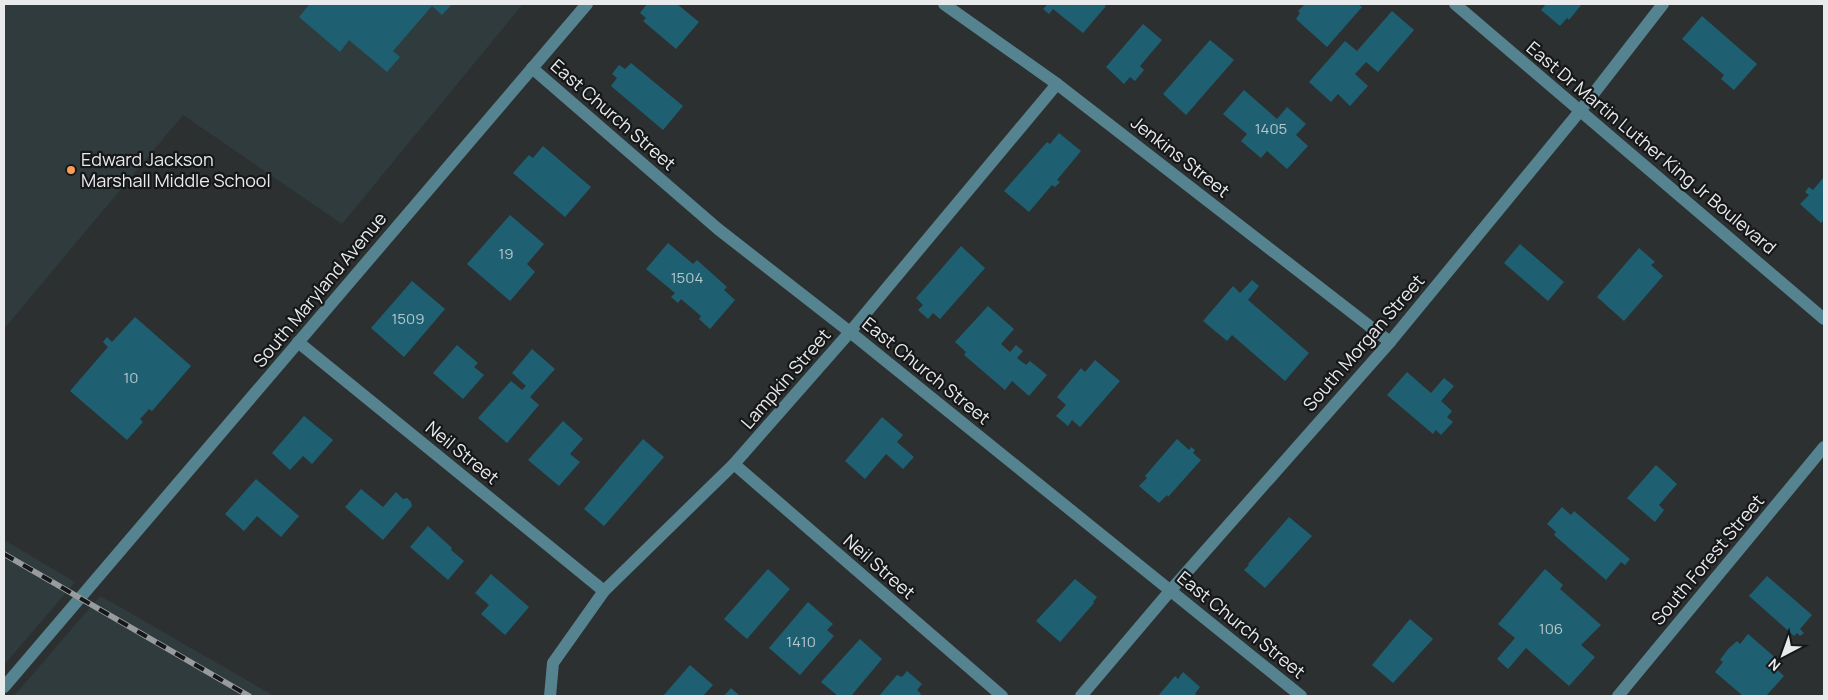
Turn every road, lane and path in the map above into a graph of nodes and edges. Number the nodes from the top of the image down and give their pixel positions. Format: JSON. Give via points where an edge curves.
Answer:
{"nodes":[{"id":1,"x":586,"y":4,"type":"edge"},
{"id":2,"x":944,"y":4,"type":"edge"},
{"id":3,"x":1455,"y":4,"type":"edge"},
{"id":4,"x":1663,"y":4,"type":"edge"},
{"id":5,"x":532,"y":68,"type":"junction"},
{"id":6,"x":1057,"y":84,"type":"junction"},
{"id":7,"x":1580,"y":111,"type":"junction"},
{"id":8,"x":1824,"y":319,"type":"edge"},
{"id":9,"x":850,"y":332,"type":"junction"},
{"id":10,"x":298,"y":342,"type":"junction"},
{"id":11,"x":1390,"y":342,"type":"junction"},
{"id":12,"x":1824,"y":447,"type":"edge"},
{"id":13,"x":734,"y":464,"type":"junction"},
{"id":14,"x":604,"y":591,"type":"junction"},
{"id":15,"x":1170,"y":591,"type":"junction"},
{"id":16,"x":5,"y":684,"type":"edge"},
{"id":17,"x":550,"y":696,"type":"edge"},
{"id":18,"x":1002,"y":696,"type":"edge"},
{"id":19,"x":1080,"y":696,"type":"edge"},
{"id":20,"x":1301,"y":696,"type":"edge"},
{"id":21,"x":1618,"y":696,"type":"edge"}],
"edges":[{"from":1,"to":5,"type":"street","name":"South Maryland Avenue"},
{"from":2,"to":6,"type":"street","name":"Jenkins Street"},
{"from":3,"to":7,"type":"street","name":"East Dr Martin Luther King Jr Boulevard"},
{"from":4,"to":7,"type":"street","name":"South Morgan Street"},
{"from":5,"to":9,"type":"street","name":"East Church Street","via":[[718,229]]},
{"from":5,"to":10,"type":"street","name":"South Maryland Avenue"},
{"from":6,"to":9,"type":"street","name":"Lampkin Street"},
{"from":6,"to":11,"type":"street","name":"Jenkins Street"},
{"from":7,"to":8,"type":"street","name":"East Dr Martin Luther King Jr Boulevard"},
{"from":7,"to":11,"type":"street","name":"South Morgan Street"},
{"from":9,"to":13,"type":"street","name":"Lampkin Street"},
{"from":9,"to":15,"type":"street","name":"East Church Street"},
{"from":10,"to":14,"type":"street","name":"Neil Street"},
{"from":10,"to":16,"type":"street","name":"South Maryland Avenue"},
{"from":11,"to":15,"type":"street","name":"South Morgan Street"},
{"from":12,"to":21,"type":"street","name":"South Forest Street"},
{"from":13,"to":14,"type":"street","name":"Lampkin Street"},
{"from":13,"to":18,"type":"street","name":"Neil Street"},
{"from":14,"to":17,"type":"street","name":"Lampkin Street","via":[[553,663]]},
{"from":15,"to":19,"type":"street","name":"South Morgan Street"},
{"from":15,"to":20,"type":"street","name":"East Church Street"}]}
